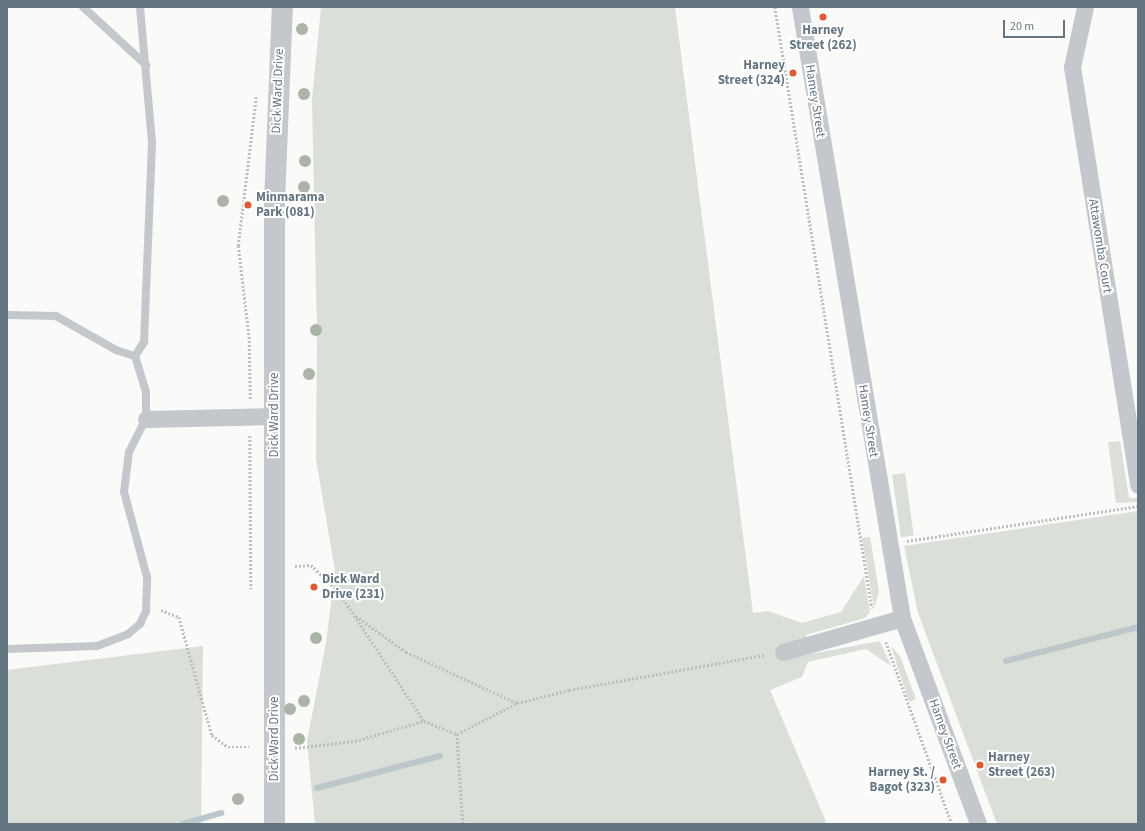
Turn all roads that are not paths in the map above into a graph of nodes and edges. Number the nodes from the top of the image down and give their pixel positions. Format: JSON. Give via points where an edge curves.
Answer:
{"nodes":[{"id":1,"x":83,"y":7,"type":"edge"},
{"id":2,"x":140,"y":7,"type":"edge"},
{"id":3,"x":282,"y":7,"type":"edge"},
{"id":4,"x":800,"y":7,"type":"edge"},
{"id":5,"x":1085,"y":7,"type":"edge"},
{"id":6,"x":146,"y":65,"type":"junction"},
{"id":7,"x":7,"y":315,"type":"edge"},
{"id":8,"x":135,"y":356,"type":"junction"},
{"id":9,"x":274,"y":416,"type":"junction"},
{"id":10,"x":146,"y":418,"type":"junction"},
{"id":11,"x":1138,"y":485,"type":"edge"},
{"id":12,"x":902,"y":618,"type":"junction"},
{"id":13,"x":7,"y":649,"type":"edge"},
{"id":14,"x":783,"y":652,"type":"road end"},
{"id":15,"x":274,"y":824,"type":"edge"},
{"id":16,"x":978,"y":824,"type":"edge"}],
"edges":[{"from":1,"to":6,"type":"lane"},
{"from":2,"to":6,"type":"lane"},
{"from":3,"to":9,"type":"street","name":"Dick Ward Drive","via":[[274,202]]},
{"from":4,"to":12,"type":"street","name":"Hamey Street"},
{"from":5,"to":11,"type":"street","name":"Attawomba Court","via":[[1072,67]]},
{"from":6,"to":8,"type":"lane","via":[[152,142],[144,342]]},
{"from":7,"to":8,"type":"lane","via":[[56,316],[116,350]]},
{"from":8,"to":10,"type":"lane","via":[[146,392]]},
{"from":9,"to":10,"type":"street"},
{"from":9,"to":15,"type":"street","name":"Dick Ward Drive","bridge":true},
{"from":10,"to":13,"type":"lane","via":[[129,452],[123,474],[124,492],[147,577],[147,605],[140,624],[112,642],[97,646]]},
{"from":12,"to":14,"type":"street"},
{"from":12,"to":16,"type":"street","name":"Hamey Street"}]}
